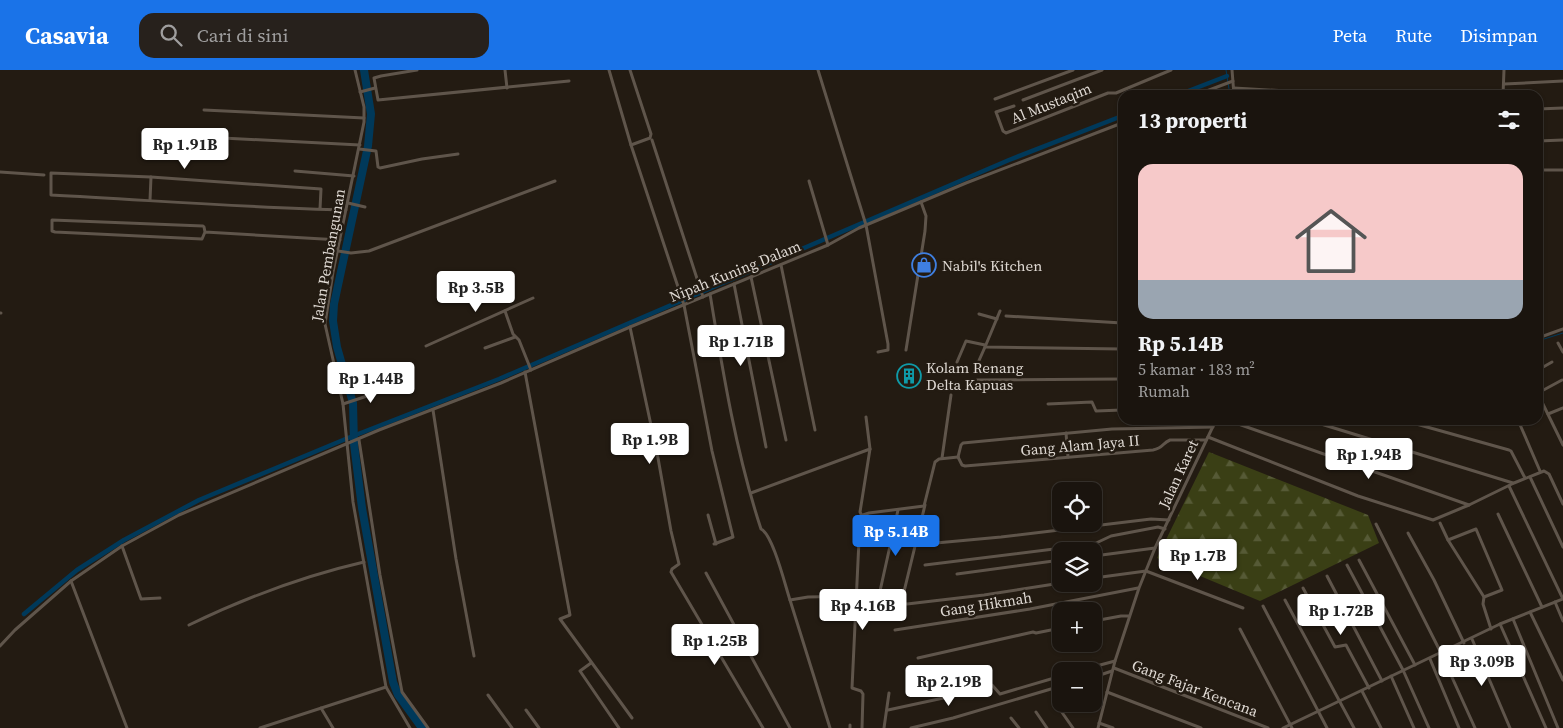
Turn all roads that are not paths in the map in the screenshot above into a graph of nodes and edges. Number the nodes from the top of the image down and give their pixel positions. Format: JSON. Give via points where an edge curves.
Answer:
{"nodes":[{"id":1,"x":355,"y":70,"type":"edge"},
{"id":2,"x":417,"y":70,"type":"edge"},
{"id":3,"x":504,"y":70,"type":"edge"},
{"id":4,"x":609,"y":70,"type":"edge"},
{"id":5,"x":630,"y":70,"type":"edge"},
{"id":6,"x":818,"y":70,"type":"edge"},
{"id":7,"x":1073,"y":70,"type":"edge"},
{"id":8,"x":1102,"y":70,"type":"edge"},
{"id":9,"x":1172,"y":70,"type":"edge"},
{"id":10,"x":1232,"y":70,"type":"edge"},
{"id":11,"x":1504,"y":70,"type":"edge"},
{"id":12,"x":570,"y":81,"type":"dead end"},
{"id":13,"x":1232,"y":81,"type":"junction"},
{"id":14,"x":1563,"y":81,"type":"edge"},
{"id":15,"x":1504,"y":84,"type":"junction"},
{"id":16,"x":507,"y":88,"type":"junction"},
{"id":17,"x":1234,"y":88,"type":"joint"},
{"id":18,"x":373,"y":89,"type":"junction"},
{"id":19,"x":1121,"y":90,"type":"edge"},
{"id":20,"x":1209,"y":90,"type":"edge"},
{"id":21,"x":1270,"y":90,"type":"edge"},
{"id":22,"x":1503,"y":90,"type":"edge"},
{"id":23,"x":362,"y":91,"type":"junction"},
{"id":24,"x":1118,"y":91,"type":"edge"},
{"id":25,"x":995,"y":99,"type":"dead end"},
{"id":26,"x":1023,"y":100,"type":"dead end"},
{"id":27,"x":1014,"y":106,"type":"dead end"},
{"id":28,"x":1563,"y":108,"type":"edge"},
{"id":29,"x":1543,"y":109,"type":"edge"},
{"id":30,"x":204,"y":110,"type":"dead end"},
{"id":31,"x":364,"y":118,"type":"junction"},
{"id":32,"x":1118,"y":125,"type":"edge"},
{"id":33,"x":203,"y":137,"type":"dead end"},
{"id":34,"x":652,"y":140,"type":"dead end"},
{"id":35,"x":1563,"y":140,"type":"edge"},
{"id":36,"x":1543,"y":141,"type":"edge"},
{"id":37,"x":631,"y":145,"type":"junction"},
{"id":38,"x":360,"y":148,"type":"junction"},
{"id":39,"x":458,"y":154,"type":"dead end"},
{"id":40,"x":1543,"y":170,"type":"edge"},
{"id":41,"x":1563,"y":170,"type":"edge"},
{"id":42,"x":295,"y":171,"type":"dead end"},
{"id":43,"x":0,"y":172,"type":"edge"},
{"id":44,"x":44,"y":175,"type":"dead end"},
{"id":45,"x":354,"y":176,"type":"junction"},
{"id":46,"x":151,"y":177,"type":"junction"},
{"id":47,"x":555,"y":181,"type":"dead end"},
{"id":48,"x":809,"y":181,"type":"dead end"},
{"id":49,"x":150,"y":200,"type":"junction"},
{"id":50,"x":921,"y":202,"type":"junction"},
{"id":51,"x":348,"y":203,"type":"junction"},
{"id":52,"x":365,"y":207,"type":"dead end"},
{"id":53,"x":320,"y":209,"type":"junction"},
{"id":54,"x":346,"y":210,"type":"junction"},
{"id":55,"x":866,"y":223,"type":"junction"},
{"id":56,"x":205,"y":232,"type":"junction"},
{"id":57,"x":340,"y":240,"type":"junction"},
{"id":58,"x":828,"y":243,"type":"junction"},
{"id":59,"x":339,"y":251,"type":"junction"},
{"id":60,"x":781,"y":265,"type":"junction"},
{"id":61,"x":752,"y":277,"type":"junction"},
{"id":62,"x":734,"y":284,"type":"junction"},
{"id":63,"x":710,"y":294,"type":"junction"},
{"id":64,"x":703,"y":297,"type":"junction"},
{"id":65,"x":533,"y":298,"type":"dead end"},
{"id":66,"x":683,"y":304,"type":"junction"},
{"id":67,"x":505,"y":311,"type":"junction"},
{"id":68,"x":1000,"y":311,"type":"dead end"},
{"id":69,"x":979,"y":314,"type":"dead end"},
{"id":70,"x":1006,"y":316,"type":"dead end"},
{"id":71,"x":997,"y":319,"type":"junction"},
{"id":72,"x":1118,"y":323,"type":"edge"},
{"id":73,"x":630,"y":327,"type":"junction"},
{"id":74,"x":1563,"y":329,"type":"edge"},
{"id":75,"x":1543,"y":336,"type":"edge"},
{"id":76,"x":515,"y":338,"type":"junction"},
{"id":77,"x":1558,"y":343,"type":"dead end"},
{"id":78,"x":426,"y":346,"type":"dead end"},
{"id":79,"x":985,"y":346,"type":"junction"},
{"id":80,"x":484,"y":348,"type":"dead end"},
{"id":81,"x":1118,"y":349,"type":"edge"},
{"id":82,"x":906,"y":350,"type":"dead end"},
{"id":83,"x":878,"y":352,"type":"dead end"},
{"id":84,"x":1563,"y":352,"type":"edge"},
{"id":85,"x":957,"y":362,"type":"dead end"},
{"id":86,"x":1552,"y":362,"type":"dead end"},
{"id":87,"x":977,"y":365,"type":"dead end"},
{"id":88,"x":1543,"y":367,"type":"edge"},
{"id":89,"x":530,"y":369,"type":"junction"},
{"id":90,"x":525,"y":372,"type":"junction"},
{"id":91,"x":1118,"y":379,"type":"edge"},
{"id":92,"x":975,"y":380,"type":"dead end"},
{"id":93,"x":1562,"y":380,"type":"edge"},
{"id":94,"x":1543,"y":391,"type":"edge"},
{"id":95,"x":382,"y":392,"type":"dead end"},
{"id":96,"x":951,"y":394,"type":"dead end"},
{"id":97,"x":343,"y":404,"type":"junction"},
{"id":98,"x":1048,"y":404,"type":"dead end"},
{"id":99,"x":1543,"y":404,"type":"edge"},
{"id":100,"x":1563,"y":408,"type":"edge"},
{"id":101,"x":432,"y":410,"type":"junction"},
{"id":102,"x":1118,"y":410,"type":"edge"},
{"id":103,"x":1548,"y":414,"type":"junction"},
{"id":104,"x":866,"y":417,"type":"dead end"},
{"id":105,"x":1241,"y":425,"type":"edge"},
{"id":106,"x":1324,"y":425,"type":"edge"},
{"id":107,"x":1420,"y":425,"type":"edge"},
{"id":108,"x":1520,"y":425,"type":"edge"},
{"id":109,"x":1213,"y":427,"type":"joint"},
{"id":110,"x":815,"y":430,"type":"dead end"},
{"id":111,"x":1066,"y":433,"type":"junction"},
{"id":112,"x":1207,"y":438,"type":"junction"},
{"id":113,"x":358,"y":440,"type":"junction"},
{"id":114,"x":786,"y":440,"type":"dead end"},
{"id":115,"x":347,"y":444,"type":"junction"},
{"id":116,"x":1563,"y":445,"type":"edge"},
{"id":117,"x":766,"y":447,"type":"dead end"},
{"id":118,"x":870,"y":449,"type":"junction"},
{"id":119,"x":958,"y":456,"type":"junction"},
{"id":120,"x":1068,"y":457,"type":"junction"},
{"id":121,"x":942,"y":458,"type":"junction"},
{"id":122,"x":1540,"y":472,"type":"junction"},
{"id":123,"x":1527,"y":477,"type":"junction"},
{"id":124,"x":1514,"y":483,"type":"junction"},
{"id":125,"x":1509,"y":486,"type":"junction"},
{"id":126,"x":751,"y":493,"type":"junction"},
{"id":127,"x":1469,"y":504,"type":"junction"},
{"id":128,"x":1563,"y":504,"type":"edge"},
{"id":129,"x":925,"y":505,"type":"junction"},
{"id":130,"x":898,"y":510,"type":"junction"},
{"id":131,"x":1498,"y":514,"type":"dead end"},
{"id":132,"x":708,"y":515,"type":"dead end"},
{"id":133,"x":862,"y":516,"type":"junction"},
{"id":134,"x":1168,"y":520,"type":"junction"},
{"id":135,"x":1440,"y":523,"type":"dead end"},
{"id":136,"x":1376,"y":524,"type":"dead end"},
{"id":137,"x":1165,"y":529,"type":"junction"},
{"id":138,"x":1408,"y":533,"type":"dead end"},
{"id":139,"x":1448,"y":540,"type":"junction"},
{"id":140,"x":936,"y":543,"type":"dead end"},
{"id":141,"x":122,"y":546,"type":"junction"},
{"id":142,"x":1563,"y":547,"type":"edge"},
{"id":143,"x":1156,"y":548,"type":"junction"},
{"id":144,"x":1102,"y":555,"type":"edge"},
{"id":145,"x":1359,"y":560,"type":"dead end"},
{"id":146,"x":1052,"y":561,"type":"edge"},
{"id":147,"x":364,"y":562,"type":"junction"},
{"id":148,"x":925,"y":565,"type":"dead end"},
{"id":149,"x":1347,"y":565,"type":"dead end"},
{"id":150,"x":1146,"y":571,"type":"junction"},
{"id":151,"x":706,"y":573,"type":"dead end"},
{"id":152,"x":957,"y":574,"type":"dead end"},
{"id":153,"x":1327,"y":576,"type":"dead end"},
{"id":154,"x":1102,"y":577,"type":"edge"},
{"id":155,"x":71,"y":581,"type":"junction"},
{"id":156,"x":1052,"y":584,"type":"edge"},
{"id":157,"x":1139,"y":588,"type":"junction"},
{"id":158,"x":1303,"y":588,"type":"dead end"},
{"id":159,"x":856,"y":596,"type":"junction"},
{"id":160,"x":1484,"y":597,"type":"junction"},
{"id":161,"x":160,"y":598,"type":"dead end"},
{"id":162,"x":1563,"y":598,"type":"edge"},
{"id":163,"x":790,"y":600,"type":"junction"},
{"id":164,"x":878,"y":600,"type":"junction"},
{"id":165,"x":1285,"y":600,"type":"dead end"},
{"id":166,"x":1555,"y":602,"type":"junction"},
{"id":167,"x":901,"y":604,"type":"junction"},
{"id":168,"x":1263,"y":606,"type":"dead end"},
{"id":169,"x":1542,"y":607,"type":"junction"},
{"id":170,"x":1243,"y":608,"type":"dead end"},
{"id":171,"x":1530,"y":612,"type":"junction"},
{"id":172,"x":1129,"y":616,"type":"junction"},
{"id":173,"x":1513,"y":619,"type":"junction"},
{"id":174,"x":1102,"y":620,"type":"edge"},
{"id":175,"x":1563,"y":621,"type":"edge"},
{"id":176,"x":1500,"y":624,"type":"junction"},
{"id":177,"x":189,"y":625,"type":"dead end"},
{"id":178,"x":1492,"y":629,"type":"junction"},
{"id":179,"x":895,"y":630,"type":"dead end"},
{"id":180,"x":1052,"y":630,"type":"edge"},
{"id":181,"x":1240,"y":630,"type":"dead end"},
{"id":182,"x":1472,"y":639,"type":"junction"},
{"id":183,"x":1464,"y":643,"type":"junction"},
{"id":184,"x":0,"y":646,"type":"edge"},
{"id":185,"x":1441,"y":653,"type":"junction"},
{"id":186,"x":474,"y":656,"type":"dead end"},
{"id":187,"x":918,"y":658,"type":"dead end"},
{"id":188,"x":1430,"y":659,"type":"junction"},
{"id":189,"x":1115,"y":661,"type":"junction"},
{"id":190,"x":591,"y":663,"type":"junction"},
{"id":191,"x":1102,"y":665,"type":"edge"},
{"id":192,"x":1416,"y":665,"type":"junction"},
{"id":193,"x":1113,"y":670,"type":"junction"},
{"id":194,"x":1403,"y":670,"type":"junction"},
{"id":195,"x":1102,"y":674,"type":"edge"},
{"id":196,"x":1391,"y":676,"type":"junction"},
{"id":197,"x":1052,"y":679,"type":"edge"},
{"id":198,"x":1563,"y":680,"type":"edge"},
{"id":199,"x":1382,"y":681,"type":"junction"},
{"id":200,"x":386,"y":687,"type":"junction"},
{"id":201,"x":1369,"y":688,"type":"junction"},
{"id":202,"x":1052,"y":689,"type":"edge"},
{"id":203,"x":1362,"y":691,"type":"junction"},
{"id":204,"x":1107,"y":692,"type":"junction"},
{"id":205,"x":889,"y":693,"type":"dead end"},
{"id":206,"x":488,"y":695,"type":"dead end"},
{"id":207,"x":1340,"y":702,"type":"junction"},
{"id":208,"x":321,"y":708,"type":"junction"},
{"id":209,"x":526,"y":710,"type":"dead end"},
{"id":210,"x":888,"y":710,"type":"junction"},
{"id":211,"x":1036,"y":712,"type":"dead end"},
{"id":212,"x":1062,"y":712,"type":"edge"},
{"id":213,"x":1318,"y":712,"type":"junction"},
{"id":214,"x":632,"y":718,"type":"dead end"},
{"id":215,"x":1011,"y":718,"type":"dead end"},
{"id":216,"x":1099,"y":723,"type":"junction"},
{"id":217,"x":1291,"y":726,"type":"edge"},
{"id":218,"x":127,"y":728,"type":"edge"},
{"id":219,"x":260,"y":728,"type":"edge"},
{"id":220,"x":333,"y":728,"type":"edge"},
{"id":221,"x":410,"y":728,"type":"edge"},
{"id":222,"x":428,"y":728,"type":"edge"},
{"id":223,"x":512,"y":728,"type":"edge"},
{"id":224,"x":539,"y":728,"type":"edge"},
{"id":225,"x":619,"y":728,"type":"edge"},
{"id":226,"x":763,"y":728,"type":"edge"},
{"id":227,"x":790,"y":728,"type":"edge"},
{"id":228,"x":830,"y":728,"type":"edge"},
{"id":229,"x":862,"y":728,"type":"edge"},
{"id":230,"x":884,"y":728,"type":"edge"},
{"id":231,"x":911,"y":728,"type":"edge"},
{"id":232,"x":1018,"y":728,"type":"edge"},
{"id":233,"x":1047,"y":728,"type":"edge"},
{"id":234,"x":1073,"y":728,"type":"edge"},
{"id":235,"x":1098,"y":728,"type":"edge"},
{"id":236,"x":1113,"y":728,"type":"edge"},
{"id":237,"x":1202,"y":728,"type":"edge"},
{"id":238,"x":1268,"y":728,"type":"edge"},
{"id":239,"x":1283,"y":728,"type":"edge"},
{"id":240,"x":1327,"y":728,"type":"edge"},
{"id":241,"x":1354,"y":728,"type":"edge"},
{"id":242,"x":1381,"y":728,"type":"edge"},
{"id":243,"x":1414,"y":728,"type":"edge"},
{"id":244,"x":1429,"y":728,"type":"edge"},
{"id":245,"x":1459,"y":728,"type":"edge"},
{"id":246,"x":1475,"y":728,"type":"edge"},
{"id":247,"x":1510,"y":728,"type":"edge"},
{"id":248,"x":1546,"y":728,"type":"edge"},
{"id":249,"x":1558,"y":728,"type":"edge"}],
"edges":[{"from":1,"to":23,"type":"street","name":"Jalan Pembangunan"},
{"from":2,"to":18,"type":"street","via":[[376,77]]},
{"from":3,"to":16,"type":"street"},
{"from":4,"to":37,"type":"street"},
{"from":5,"to":37,"type":"street","via":[[651,134],[650,138]]},
{"from":6,"to":55,"type":"street"},
{"from":7,"to":25,"type":"street"},
{"from":8,"to":26,"type":"street"},
{"from":9,"to":19,"type":"street","name":"Al Mustaqim"},
{"from":10,"to":13,"type":"street"},
{"from":11,"to":15,"type":"street"},
{"from":12,"to":16,"type":"street"},
{"from":13,"to":17,"type":"street"},
{"from":13,"to":20,"type":"street"},
{"from":14,"to":15,"type":"street"},
{"from":15,"to":22,"type":"street"},
{"from":16,"to":18,"type":"street","via":[[378,100]]},
{"from":17,"to":21,"type":"street"},
{"from":18,"to":23,"type":"street"},
{"from":23,"to":31,"type":"street","name":"Jalan Pembangunan"},
{"from":24,"to":27,"type":"street","name":"Al Mustaqim","via":[[1006,133],[996,112]]},
{"from":28,"to":29,"type":"street"},
{"from":30,"to":31,"type":"street"},
{"from":31,"to":38,"type":"street","name":"Jalan Pembangunan"},
{"from":32,"to":50,"type":"street","name":"Nipah Kuning Dalam"},
{"from":33,"to":38,"type":"street"},
{"from":34,"to":64,"type":"street"},
{"from":35,"to":36,"type":"street"},
{"from":37,"to":66,"type":"street"},
{"from":38,"to":39,"type":"street","via":[[376,152],[380,168]]},
{"from":38,"to":45,"type":"street","name":"Jalan Pembangunan"},
{"from":40,"to":41,"type":"street"},
{"from":42,"to":45,"type":"street"},
{"from":43,"to":44,"type":"street"},
{"from":45,"to":51,"type":"street","name":"Jalan Pembangunan"},
{"from":46,"to":49,"type":"street"},
{"from":46,"to":49,"type":"street","via":[[51,174],[51,195]]},
{"from":46,"to":53,"type":"street","via":[[321,189]]},
{"from":47,"to":59,"type":"street","via":[[369,251]]},
{"from":48,"to":58,"type":"street"},
{"from":49,"to":53,"type":"street"},
{"from":50,"to":55,"type":"street","name":"Nipah Kuning Dalam"},
{"from":50,"to":82,"type":"street","via":[[926,216],[925,232]]},
{"from":51,"to":52,"type":"street"},
{"from":51,"to":54,"type":"street","name":"Jalan Pembangunan"},
{"from":53,"to":54,"type":"street"},
{"from":54,"to":57,"type":"street","name":"Jalan Pembangunan"},
{"from":55,"to":58,"type":"street","name":"Nipah Kuning Dalam"},
{"from":55,"to":83,"type":"street","via":[[888,344],[888,350]]},
{"from":56,"to":56,"type":"street","via":[[202,239],[52,231],[53,219],[203,226]]},
{"from":56,"to":57,"type":"street"},
{"from":57,"to":59,"type":"street","name":"Jalan Pembangunan"},
{"from":58,"to":60,"type":"street","name":"Nipah Kuning Dalam"},
{"from":59,"to":97,"type":"street","name":"Jalan Pembangunan","via":[[325,324]]},
{"from":60,"to":61,"type":"street","name":"Nipah Kuning Dalam"},
{"from":60,"to":110,"type":"street"},
{"from":61,"to":62,"type":"street","name":"Nipah Kuning Dalam"},
{"from":61,"to":114,"type":"street"},
{"from":62,"to":63,"type":"street","name":"Nipah Kuning Dalam"},
{"from":62,"to":117,"type":"street"},
{"from":63,"to":64,"type":"street","name":"Nipah Kuning Dalam"},
{"from":63,"to":126,"type":"street","via":[[734,429]]},
{"from":64,"to":66,"type":"street","name":"Nipah Kuning Dalam"},
{"from":65,"to":67,"type":"street"},
{"from":66,"to":73,"type":"street","name":"Nipah Kuning Dalam"},
{"from":66,"to":132,"type":"street","via":[[733,537],[715,544]]},
{"from":67,"to":76,"type":"street"},
{"from":67,"to":78,"type":"street"},
{"from":68,"to":71,"type":"street"},
{"from":69,"to":71,"type":"street"},
{"from":70,"to":72,"type":"street"},
{"from":71,"to":79,"type":"street"},
{"from":73,"to":89,"type":"street","name":"Nipah Kuning Dalam"},
{"from":73,"to":226,"type":"street","via":[[679,563],[671,570],[672,574]]},
{"from":74,"to":75,"type":"street"},
{"from":76,"to":80,"type":"street"},
{"from":76,"to":89,"type":"street","via":[[519,340]]},
{"from":77,"to":84,"type":"street"},
{"from":79,"to":81,"type":"street"},
{"from":79,"to":85,"type":"street","via":[[966,341]]},
{"from":79,"to":87,"type":"street"},
{"from":86,"to":88,"type":"street"},
{"from":89,"to":90,"type":"street","name":"Nipah Kuning Dalam"},
{"from":90,"to":101,"type":"street","name":"Nipah Kuning Dalam"},
{"from":90,"to":190,"type":"street","via":[[570,616],[560,619]]},
{"from":91,"to":92,"type":"street"},
{"from":93,"to":94,"type":"street"},
{"from":95,"to":97,"type":"street"},
{"from":96,"to":121,"type":"street"},
{"from":97,"to":115,"type":"street","name":"Jalan Pembangunan"},
{"from":98,"to":102,"type":"street","via":[[1092,402],[1096,411]]},
{"from":99,"to":103,"type":"street"},
{"from":100,"to":103,"type":"street"},
{"from":101,"to":113,"type":"street","name":"Nipah Kuning Dalam"},
{"from":101,"to":186,"type":"street"},
{"from":103,"to":116,"type":"street"},
{"from":104,"to":118,"type":"street"},
{"from":105,"to":127,"type":"street"},
{"from":106,"to":124,"type":"street"},
{"from":107,"to":123,"type":"street","via":[[1509,450]]},
{"from":108,"to":122,"type":"street"},
{"from":109,"to":111,"type":"street"},
{"from":109,"to":112,"type":"street","name":"Jalan Karet"},
{"from":111,"to":119,"type":"street","via":[[963,443]]},
{"from":111,"to":120,"type":"street"},
{"from":112,"to":120,"type":"street","name":"Gang Alam Jaya II","via":[[1172,439],[1153,450]]},
{"from":112,"to":127,"type":"street","name":"Gang Alam Jaya II","via":[[1358,496],[1433,520]]},
{"from":112,"to":134,"type":"street","name":"Jalan Karet"},
{"from":113,"to":115,"type":"street","name":"Nipah Kuning Dalam"},
{"from":113,"to":222,"type":"street","via":[[402,692]]},
{"from":115,"to":141,"type":"street","name":"Nipah Kuning Dalam","via":[[179,515]]},
{"from":115,"to":147,"type":"street","name":"Jalan Pembangunan"},
{"from":118,"to":126,"type":"street"},
{"from":118,"to":133,"type":"street"},
{"from":119,"to":120,"type":"street","name":"Gang Alam Jaya II","via":[[964,466]]},
{"from":119,"to":121,"type":"street"},
{"from":121,"to":129,"type":"street","via":[[934,464]]},
{"from":122,"to":123,"type":"street","name":"Gang Alam Jaya II"},
{"from":122,"to":128,"type":"street","via":[[1549,474]]},
{"from":123,"to":124,"type":"street","name":"Gang Alam Jaya II"},
{"from":123,"to":142,"type":"street"},
{"from":124,"to":125,"type":"street","name":"Gang Alam Jaya II"},
{"from":125,"to":127,"type":"street","name":"Gang Alam Jaya II"},
{"from":125,"to":162,"type":"street"},
{"from":126,"to":163,"type":"street","via":[[761,529],[766,531],[773,548]]},
{"from":129,"to":130,"type":"street"},
{"from":129,"to":167,"type":"street"},
{"from":130,"to":133,"type":"street"},
{"from":130,"to":164,"type":"street"},
{"from":131,"to":169,"type":"street"},
{"from":133,"to":159,"type":"street"},
{"from":134,"to":137,"type":"street","name":"Jalan Karet"},
{"from":134,"to":140,"type":"street","via":[[1153,518]]},
{"from":135,"to":139,"type":"street"},
{"from":136,"to":185,"type":"street"},
{"from":137,"to":143,"type":"street","name":"Jalan Karet"},
{"from":137,"to":148,"type":"street","via":[[1158,527],[1116,535],[1094,544]]},
{"from":138,"to":183,"type":"street"},
{"from":139,"to":160,"type":"street"},
{"from":139,"to":160,"type":"street","via":[[1476,529],[1502,590]]},
{"from":141,"to":155,"type":"street","name":"Nipah Kuning Dalam"},
{"from":141,"to":161,"type":"street","via":[[142,599]]},
{"from":143,"to":144,"type":"street"},
{"from":143,"to":150,"type":"street","name":"Jalan Karet"},
{"from":145,"to":192,"type":"street"},
{"from":146,"to":152,"type":"street"},
{"from":147,"to":177,"type":"street","via":[[262,592]]},
{"from":147,"to":200,"type":"street","name":"Jalan Pembangunan"},
{"from":149,"to":194,"type":"street"},
{"from":150,"to":154,"type":"street"},
{"from":150,"to":157,"type":"street","name":"Jalan Karet"},
{"from":150,"to":170,"type":"street"},
{"from":151,"to":227,"type":"street"},
{"from":153,"to":199,"type":"street"},
{"from":155,"to":184,"type":"street","name":"Nipah Kuning Dalam"},
{"from":155,"to":218,"type":"street"},
{"from":156,"to":167,"type":"street"},
{"from":157,"to":172,"type":"street","name":"Jalan Karet"},
{"from":157,"to":179,"type":"street","name":"Gang Hikmah"},
{"from":158,"to":201,"type":"street","via":[[1335,648],[1346,645]]},
{"from":159,"to":163,"type":"street"},
{"from":159,"to":164,"type":"street"},
{"from":159,"to":229,"type":"street","via":[[852,688],[863,694]]},
{"from":160,"to":178,"type":"street"},
{"from":162,"to":166,"type":"street"},
{"from":163,"to":228,"type":"street"},
{"from":164,"to":167,"type":"street"},
{"from":165,"to":207,"type":"street"},
{"from":166,"to":169,"type":"street"},
{"from":166,"to":175,"type":"street"},
{"from":168,"to":213,"type":"street"},
{"from":169,"to":171,"type":"street"},
{"from":171,"to":173,"type":"street"},
{"from":171,"to":198,"type":"street"},
{"from":172,"to":174,"type":"street"},
{"from":172,"to":189,"type":"street","name":"Jalan Karet"},
{"from":173,"to":176,"type":"street"},
{"from":173,"to":249,"type":"street"},
{"from":176,"to":178,"type":"street"},
{"from":176,"to":248,"type":"street"},
{"from":178,"to":182,"type":"street"},
{"from":180,"to":187,"type":"street"},
{"from":181,"to":217,"type":"street"},
{"from":182,"to":183,"type":"street"},
{"from":182,"to":247,"type":"street"},
{"from":183,"to":185,"type":"street"},
{"from":185,"to":188,"type":"street"},
{"from":185,"to":246,"type":"street"},
{"from":188,"to":192,"type":"street"},
{"from":188,"to":245,"type":"street"},
{"from":189,"to":191,"type":"street"},
{"from":189,"to":193,"type":"street","name":"Jalan Karet"},
{"from":190,"to":214,"type":"street"},
{"from":190,"to":225,"type":"street","via":[[580,671]]},
{"from":192,"to":194,"type":"street"},
{"from":193,"to":195,"type":"street"},
{"from":193,"to":204,"type":"street","name":"Jalan Karet"},
{"from":193,"to":238,"type":"street","name":"Gang Fajar Kencana"},
{"from":194,"to":196,"type":"street"},
{"from":194,"to":244,"type":"street"},
{"from":196,"to":199,"type":"street"},
{"from":196,"to":243,"type":"street"},
{"from":197,"to":210,"type":"street","via":[[1000,694],[992,685]]},
{"from":199,"to":201,"type":"street"},
{"from":200,"to":208,"type":"street"},
{"from":200,"to":221,"type":"street"},
{"from":201,"to":203,"type":"street"},
{"from":202,"to":231,"type":"street"},
{"from":203,"to":207,"type":"street"},
{"from":203,"to":242,"type":"street"},
{"from":204,"to":216,"type":"street","name":"Jalan Karet"},
{"from":204,"to":237,"type":"street"},
{"from":205,"to":210,"type":"street"},
{"from":206,"to":223,"type":"street"},
{"from":207,"to":213,"type":"street"},
{"from":207,"to":241,"type":"street"},
{"from":208,"to":219,"type":"street"},
{"from":208,"to":220,"type":"street"},
{"from":209,"to":224,"type":"street"},
{"from":210,"to":230,"type":"street"},
{"from":211,"to":233,"type":"street"},
{"from":212,"to":234,"type":"street"},
{"from":213,"to":217,"type":"street"},
{"from":213,"to":240,"type":"street"},
{"from":215,"to":232,"type":"street"},
{"from":216,"to":235,"type":"street","name":"Jalan Karet"},
{"from":216,"to":236,"type":"street"},
{"from":217,"to":239,"type":"street"}]}
